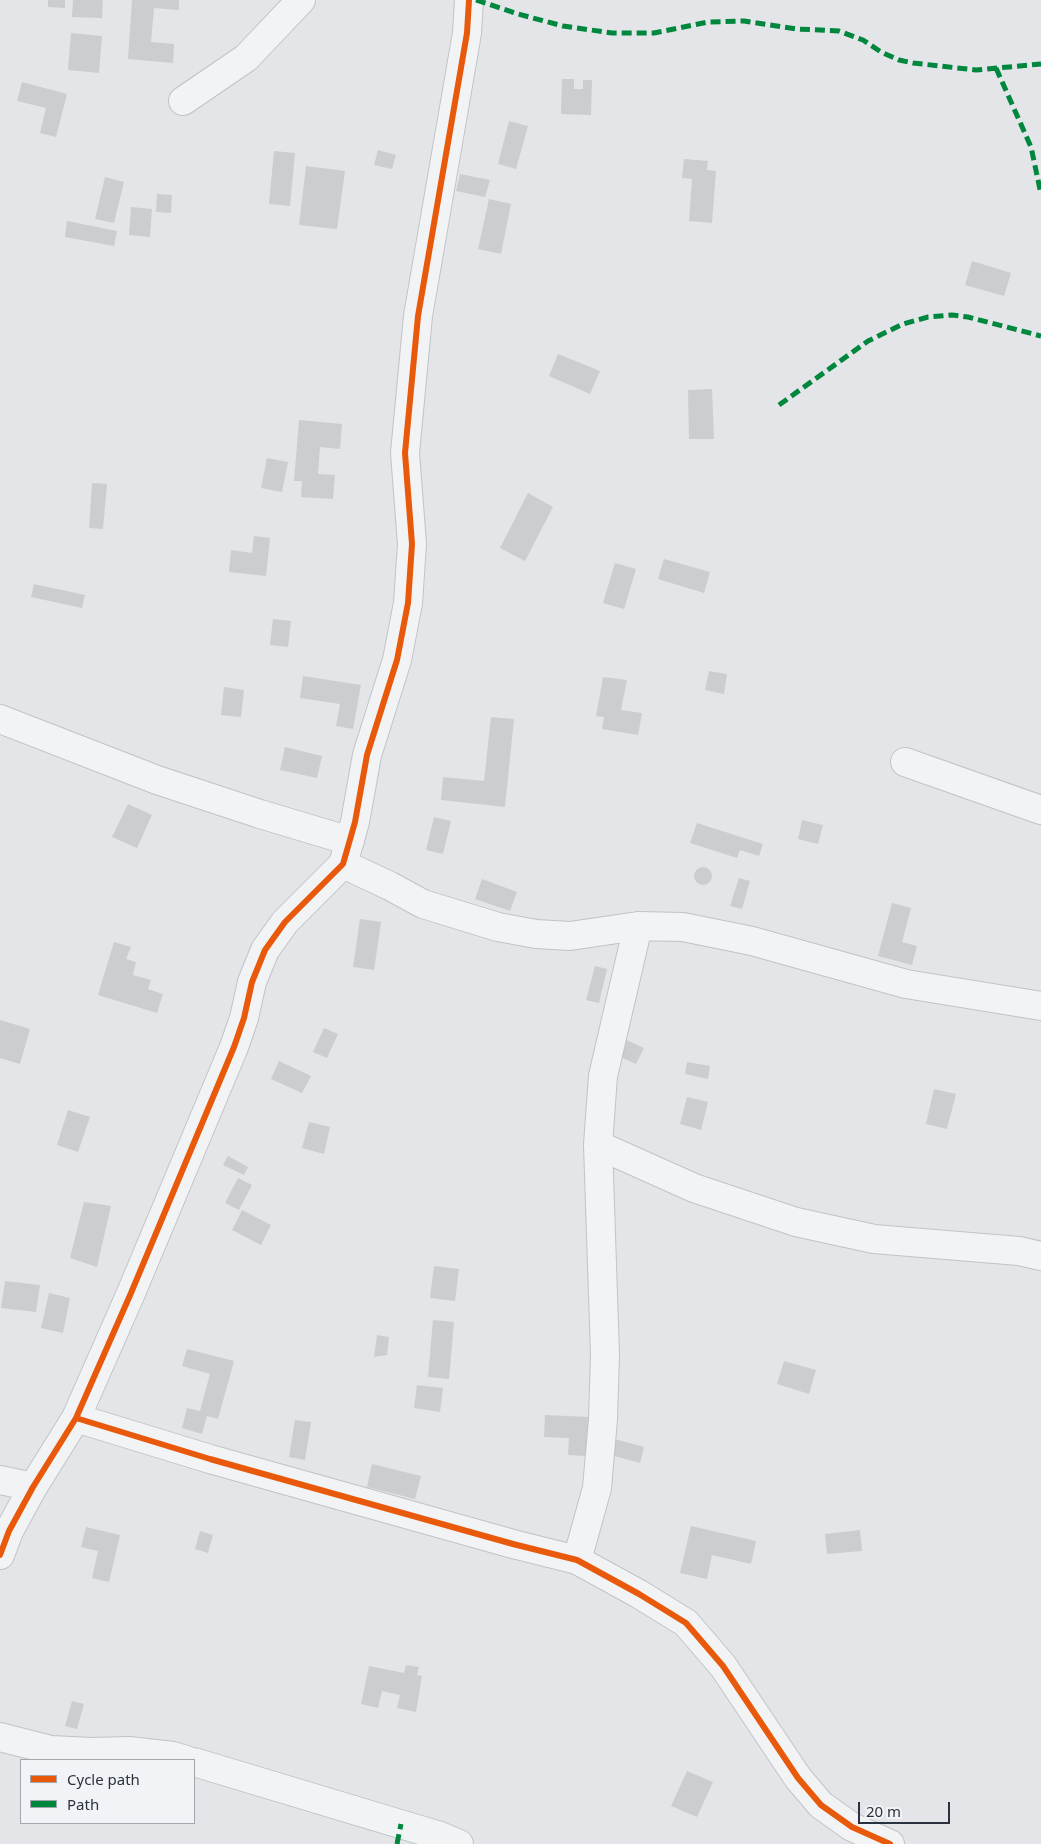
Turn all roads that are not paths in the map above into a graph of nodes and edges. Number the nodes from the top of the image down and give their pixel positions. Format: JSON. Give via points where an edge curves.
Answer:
{"nodes":[{"id":1,"x":302,"y":0,"type":"edge"},
{"id":2,"x":469,"y":0,"type":"edge"},
{"id":3,"x":183,"y":101,"type":"dead end"},
{"id":4,"x":0,"y":719,"type":"edge"},
{"id":5,"x":905,"y":762,"type":"dead end"},
{"id":6,"x":1041,"y":810,"type":"edge"},
{"id":7,"x":347,"y":853,"type":"junction"},
{"id":8,"x":638,"y":926,"type":"junction"},
{"id":9,"x":1041,"y":1006,"type":"edge"},
{"id":10,"x":598,"y":1145,"type":"junction"},
{"id":11,"x":1041,"y":1256,"type":"edge"},
{"id":12,"x":76,"y":1418,"type":"junction"},
{"id":13,"x":0,"y":1480,"type":"edge"},
{"id":14,"x":33,"y":1488,"type":"junction"},
{"id":15,"x":0,"y":1555,"type":"edge"},
{"id":16,"x":577,"y":1560,"type":"junction"},
{"id":17,"x":0,"y":1737,"type":"edge"},
{"id":18,"x":183,"y":1759,"type":"edge"},
{"id":19,"x":195,"y":1762,"type":"edge"},
{"id":20,"x":459,"y":1844,"type":"edge"},
{"id":21,"x":890,"y":1844,"type":"edge"}],
"edges":[{"from":1,"to":3,"type":"street","via":[[246,58]]},
{"from":2,"to":7,"type":"street","via":[[467,33],[418,316],[410,394],[405,453],[412,544],[408,603],[397,660],[367,755]]},
{"from":4,"to":7,"type":"street","via":[[157,780],[260,814]]},
{"from":5,"to":6,"type":"street"},
{"from":7,"to":8,"type":"street","via":[[390,886],[423,904],[498,927],[570,936]]},
{"from":7,"to":12,"type":"street","via":[[285,922],[265,950],[224,1073]]},
{"from":8,"to":9,"type":"street","via":[[684,927],[752,941],[906,984]]},
{"from":8,"to":10,"type":"street","via":[[603,1076]]},
{"from":10,"to":11,"type":"street","via":[[694,1188],[796,1222],[874,1239],[1019,1251]]},
{"from":10,"to":16,"type":"street","via":[[605,1354],[603,1419],[597,1488]]},
{"from":12,"to":14,"type":"street"},
{"from":12,"to":16,"type":"street","via":[[438,1524]]},
{"from":13,"to":14,"type":"street"},
{"from":14,"to":15,"type":"street","via":[[9,1531]]},
{"from":16,"to":21,"type":"street","via":[[686,1623],[723,1666],[798,1778],[821,1805],[852,1827]]},
{"from":17,"to":18,"type":"street","via":[[51,1750],[129,1751]]},
{"from":19,"to":20,"type":"street"}]}
